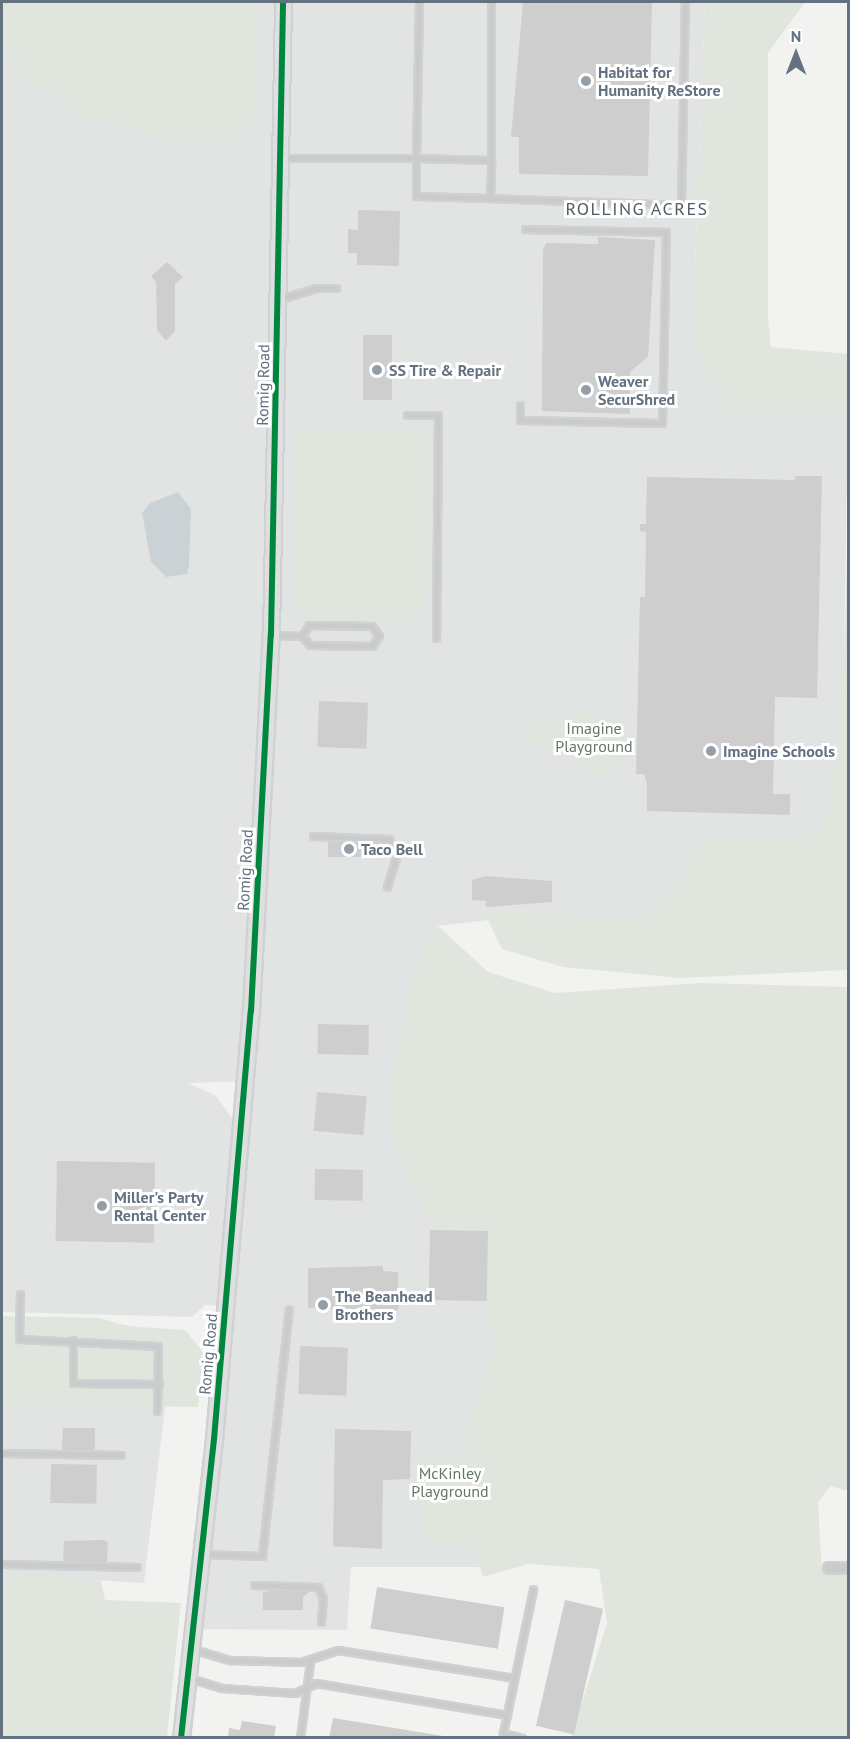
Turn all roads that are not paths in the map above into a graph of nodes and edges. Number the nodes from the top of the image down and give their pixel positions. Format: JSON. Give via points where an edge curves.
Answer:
{"nodes":[{"id":1,"x":283,"y":2,"type":"edge"},
{"id":2,"x":419,"y":2,"type":"edge"},
{"id":3,"x":491,"y":2,"type":"edge"},
{"id":4,"x":685,"y":2,"type":"edge"},
{"id":5,"x":282,"y":158,"type":"junction"},
{"id":6,"x":416,"y":158,"type":"junction"},
{"id":7,"x":490,"y":160,"type":"junction"},
{"id":8,"x":490,"y":198,"type":"junction"},
{"id":9,"x":525,"y":229,"type":"dead end"},
{"id":10,"x":336,"y":288,"type":"dead end"},
{"id":11,"x":278,"y":299,"type":"junction"},
{"id":12,"x":520,"y":405,"type":"dead end"},
{"id":13,"x":407,"y":415,"type":"dead end"},
{"id":14,"x":271,"y":635,"type":"junction"},
{"id":15,"x":302,"y":636,"type":"junction"},
{"id":16,"x":436,"y":638,"type":"dead end"},
{"id":17,"x":313,"y":836,"type":"dead end"},
{"id":18,"x":387,"y":887,"type":"dead end"},
{"id":19,"x":20,"y":1294,"type":"dead end"},
{"id":20,"x":289,"y":1309,"type":"dead end"},
{"id":21,"x":73,"y":1340,"type":"junction"},
{"id":22,"x":159,"y":1384,"type":"junction"},
{"id":23,"x":157,"y":1411,"type":"dead end"},
{"id":24,"x":3,"y":1453,"type":"dead end"},
{"id":25,"x":121,"y":1455,"type":"dead end"},
{"id":26,"x":202,"y":1554,"type":"junction"},
{"id":27,"x":2,"y":1564,"type":"edge"},
{"id":28,"x":137,"y":1567,"type":"dead end"},
{"id":29,"x":829,"y":1568,"type":"dead end"},
{"id":30,"x":849,"y":1568,"type":"edge"},
{"id":31,"x":254,"y":1585,"type":"dead end"},
{"id":32,"x":532,"y":1589,"type":"dead end"},
{"id":33,"x":321,"y":1622,"type":"dead end"},
{"id":34,"x":191,"y":1648,"type":"junction"},
{"id":35,"x":310,"y":1662,"type":"junction"},
{"id":36,"x":188,"y":1678,"type":"junction"},
{"id":37,"x":514,"y":1678,"type":"junction"},
{"id":38,"x":308,"y":1687,"type":"junction"},
{"id":39,"x":507,"y":1715,"type":"junction"},
{"id":40,"x":502,"y":1735,"type":"edge"},
{"id":41,"x":181,"y":1737,"type":"edge"},
{"id":42,"x":300,"y":1737,"type":"edge"},
{"id":43,"x":522,"y":1737,"type":"edge"}],
"edges":[{"from":1,"to":5,"type":"street","name":"Romig Road"},
{"from":2,"to":6,"type":"lane"},
{"from":3,"to":7,"type":"lane"},
{"from":4,"to":8,"type":"lane","via":[[681,205]]},
{"from":5,"to":6,"type":"lane"},
{"from":5,"to":11,"type":"street","name":"Romig Road"},
{"from":6,"to":7,"type":"lane"},
{"from":6,"to":8,"type":"lane","via":[[416,196]]},
{"from":7,"to":8,"type":"lane"},
{"from":9,"to":12,"type":"lane","via":[[666,232],[662,423],[520,420]]},
{"from":10,"to":11,"type":"lane","via":[[315,288]]},
{"from":11,"to":14,"type":"street","name":"Romig Road"},
{"from":13,"to":16,"type":"lane","via":[[438,416]]},
{"from":14,"to":15,"type":"lane"},
{"from":14,"to":26,"type":"street","name":"Romig Road","via":[[247,1081]]},
{"from":15,"to":15,"type":"lane","via":[[310,645],[362,646],[372,646],[380,636],[372,627],[309,625]]},
{"from":17,"to":18,"type":"lane","via":[[389,839],[397,854]]},
{"from":19,"to":21,"type":"lane","via":[[19,1339]]},
{"from":20,"to":26,"type":"lane","via":[[262,1556]]},
{"from":21,"to":22,"type":"lane","via":[[153,1342],[162,1353]]},
{"from":21,"to":22,"type":"lane","via":[[73,1383]]},
{"from":22,"to":23,"type":"lane"},
{"from":24,"to":25,"type":"lane"},
{"from":26,"to":34,"type":"street","name":"Romig Road"},
{"from":27,"to":28,"type":"lane"},
{"from":29,"to":30,"type":"street"},
{"from":31,"to":33,"type":"lane","via":[[318,1587]]},
{"from":32,"to":37,"type":"lane"},
{"from":34,"to":35,"type":"lane","via":[[230,1660]]},
{"from":34,"to":36,"type":"street","name":"Romig Road"},
{"from":35,"to":37,"type":"lane","via":[[322,1652],[338,1650]]},
{"from":35,"to":38,"type":"lane"},
{"from":36,"to":38,"type":"lane","via":[[222,1688],[295,1692]]},
{"from":36,"to":41,"type":"street","name":"Romig Road"},
{"from":37,"to":39,"type":"lane"},
{"from":38,"to":39,"type":"lane","via":[[316,1683]]},
{"from":38,"to":42,"type":"lane"},
{"from":39,"to":40,"type":"lane"},
{"from":40,"to":43,"type":"lane"}]}
